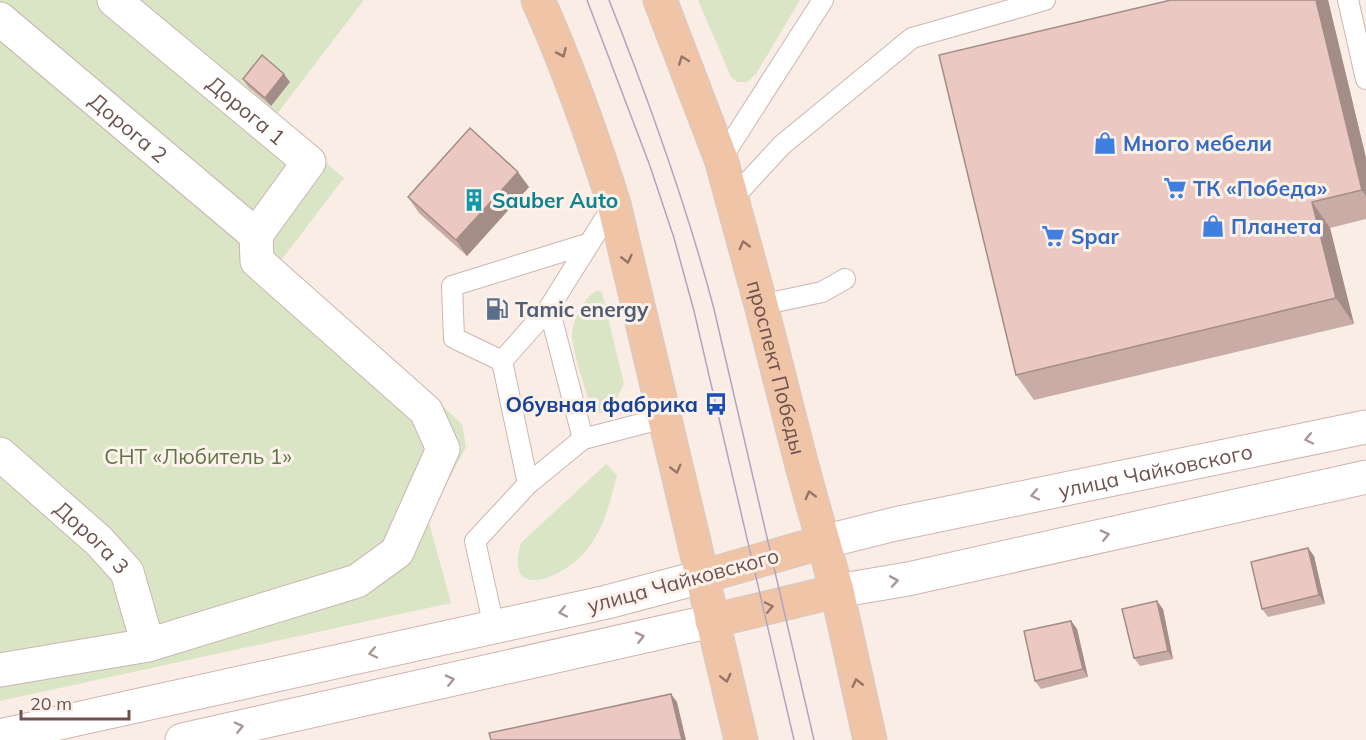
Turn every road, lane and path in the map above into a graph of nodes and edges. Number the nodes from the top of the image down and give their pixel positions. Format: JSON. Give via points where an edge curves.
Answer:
{"nodes":[{"id":1,"x":114,"y":0,"type":"edge"},
{"id":2,"x":538,"y":0,"type":"edge"},
{"id":3,"x":660,"y":0,"type":"edge"},
{"id":4,"x":823,"y":0,"type":"edge"},
{"id":5,"x":1045,"y":0,"type":"edge"},
{"id":6,"x":1348,"y":0,"type":"edge"},
{"id":7,"x":0,"y":19,"type":"edge"},
{"id":8,"x":1366,"y":79,"type":"edge"},
{"id":9,"x":721,"y":159,"type":"junction"},
{"id":10,"x":732,"y":199,"type":"junction"},
{"id":11,"x":614,"y":204,"type":"junction"},
{"id":12,"x":256,"y":235,"type":"junction"},
{"id":13,"x":590,"y":243,"type":"junction"},
{"id":14,"x":845,"y":279,"type":"dead end"},
{"id":15,"x":761,"y":305,"type":"junction"},
{"id":16,"x":549,"y":308,"type":"junction"},
{"id":17,"x":502,"y":361,"type":"junction"},
{"id":18,"x":664,"y":418,"type":"junction"},
{"id":19,"x":1366,"y":427,"type":"edge"},
{"id":20,"x":583,"y":439,"type":"junction"},
{"id":21,"x":0,"y":454,"type":"edge"},
{"id":22,"x":1366,"y":477,"type":"edge"},
{"id":23,"x":528,"y":484,"type":"junction"},
{"id":24,"x":823,"y":542,"type":"junction"},
{"id":25,"x":701,"y":577,"type":"junction"},
{"id":26,"x":837,"y":591,"type":"junction"},
{"id":27,"x":712,"y":621,"type":"junction"},
{"id":28,"x":494,"y":627,"type":"junction"},
{"id":29,"x":148,"y":645,"type":"junction"},
{"id":30,"x":0,"y":670,"type":"edge"},
{"id":31,"x":0,"y":736,"type":"edge"},
{"id":32,"x":182,"y":740,"type":"edge"},
{"id":33,"x":741,"y":740,"type":"edge"},
{"id":34,"x":870,"y":740,"type":"edge"}],
"edges":[{"from":1,"to":12,"type":"main road","name":"Дорога 1","via":[[309,162]]},
{"from":2,"to":11,"type":"main road","one_way":true,"via":[[566,63]]},
{"from":9,"to":3,"type":"main road","name":"проспект Победы","one_way":true},
{"from":4,"to":9,"type":"lane"},
{"from":5,"to":10,"type":"lane","via":[[912,38],[782,146]]},
{"from":6,"to":8,"type":"lane"},
{"from":7,"to":12,"type":"main road","name":"Дорога 2"},
{"from":9,"to":10,"type":"main road","name":"проспект Победы"},
{"from":15,"to":10,"type":"main road","name":"проспект Победы","one_way":true},
{"from":11,"to":13,"type":"lane"},
{"from":11,"to":18,"type":"main road","one_way":true},
{"from":12,"to":29,"type":"main road","via":[[257,261],[426,411],[443,449],[397,552],[357,581]]},
{"from":13,"to":16,"type":"lane"},
{"from":13,"to":17,"type":"lane","via":[[452,286],[454,338]]},
{"from":14,"to":15,"type":"lane","via":[[822,292]]},
{"from":24,"to":15,"type":"main road","name":"проспект Победы","one_way":true},
{"from":16,"to":17,"type":"lane"},
{"from":16,"to":20,"type":"lane"},
{"from":17,"to":23,"type":"lane"},
{"from":18,"to":20,"type":"lane"},
{"from":18,"to":25,"type":"main road","one_way":true},
{"from":19,"to":24,"type":"main road","name":"улица Чайковского","one_way":true},
{"from":20,"to":23,"type":"lane"},
{"from":21,"to":29,"type":"main road","name":"Дорога 3","via":[[99,541],[127,572]]},
{"from":26,"to":22,"type":"main road","name":"улица Чайковского","one_way":true,"via":[[908,579]]},
{"from":23,"to":28,"type":"lane","via":[[475,541]]},
{"from":24,"to":25,"type":"main road","name":"улица Чайковского"},
{"from":24,"to":26,"type":"main road","name":"проспект Победы"},
{"from":25,"to":27,"type":"main road"},
{"from":25,"to":28,"type":"main road","name":"улица Чайковского","one_way":true},
{"from":27,"to":26,"type":"main road","name":"улица Чайковского","one_way":true},
{"from":34,"to":26,"type":"main road","name":"проспект Победы","one_way":true},
{"from":32,"to":27,"type":"main road","name":"улица Чайковского","one_way":true},
{"from":27,"to":33,"type":"main road","one_way":true},
{"from":28,"to":31,"type":"main road","name":"улица Чайковского","one_way":true},
{"from":29,"to":30,"type":"main road"}]}
